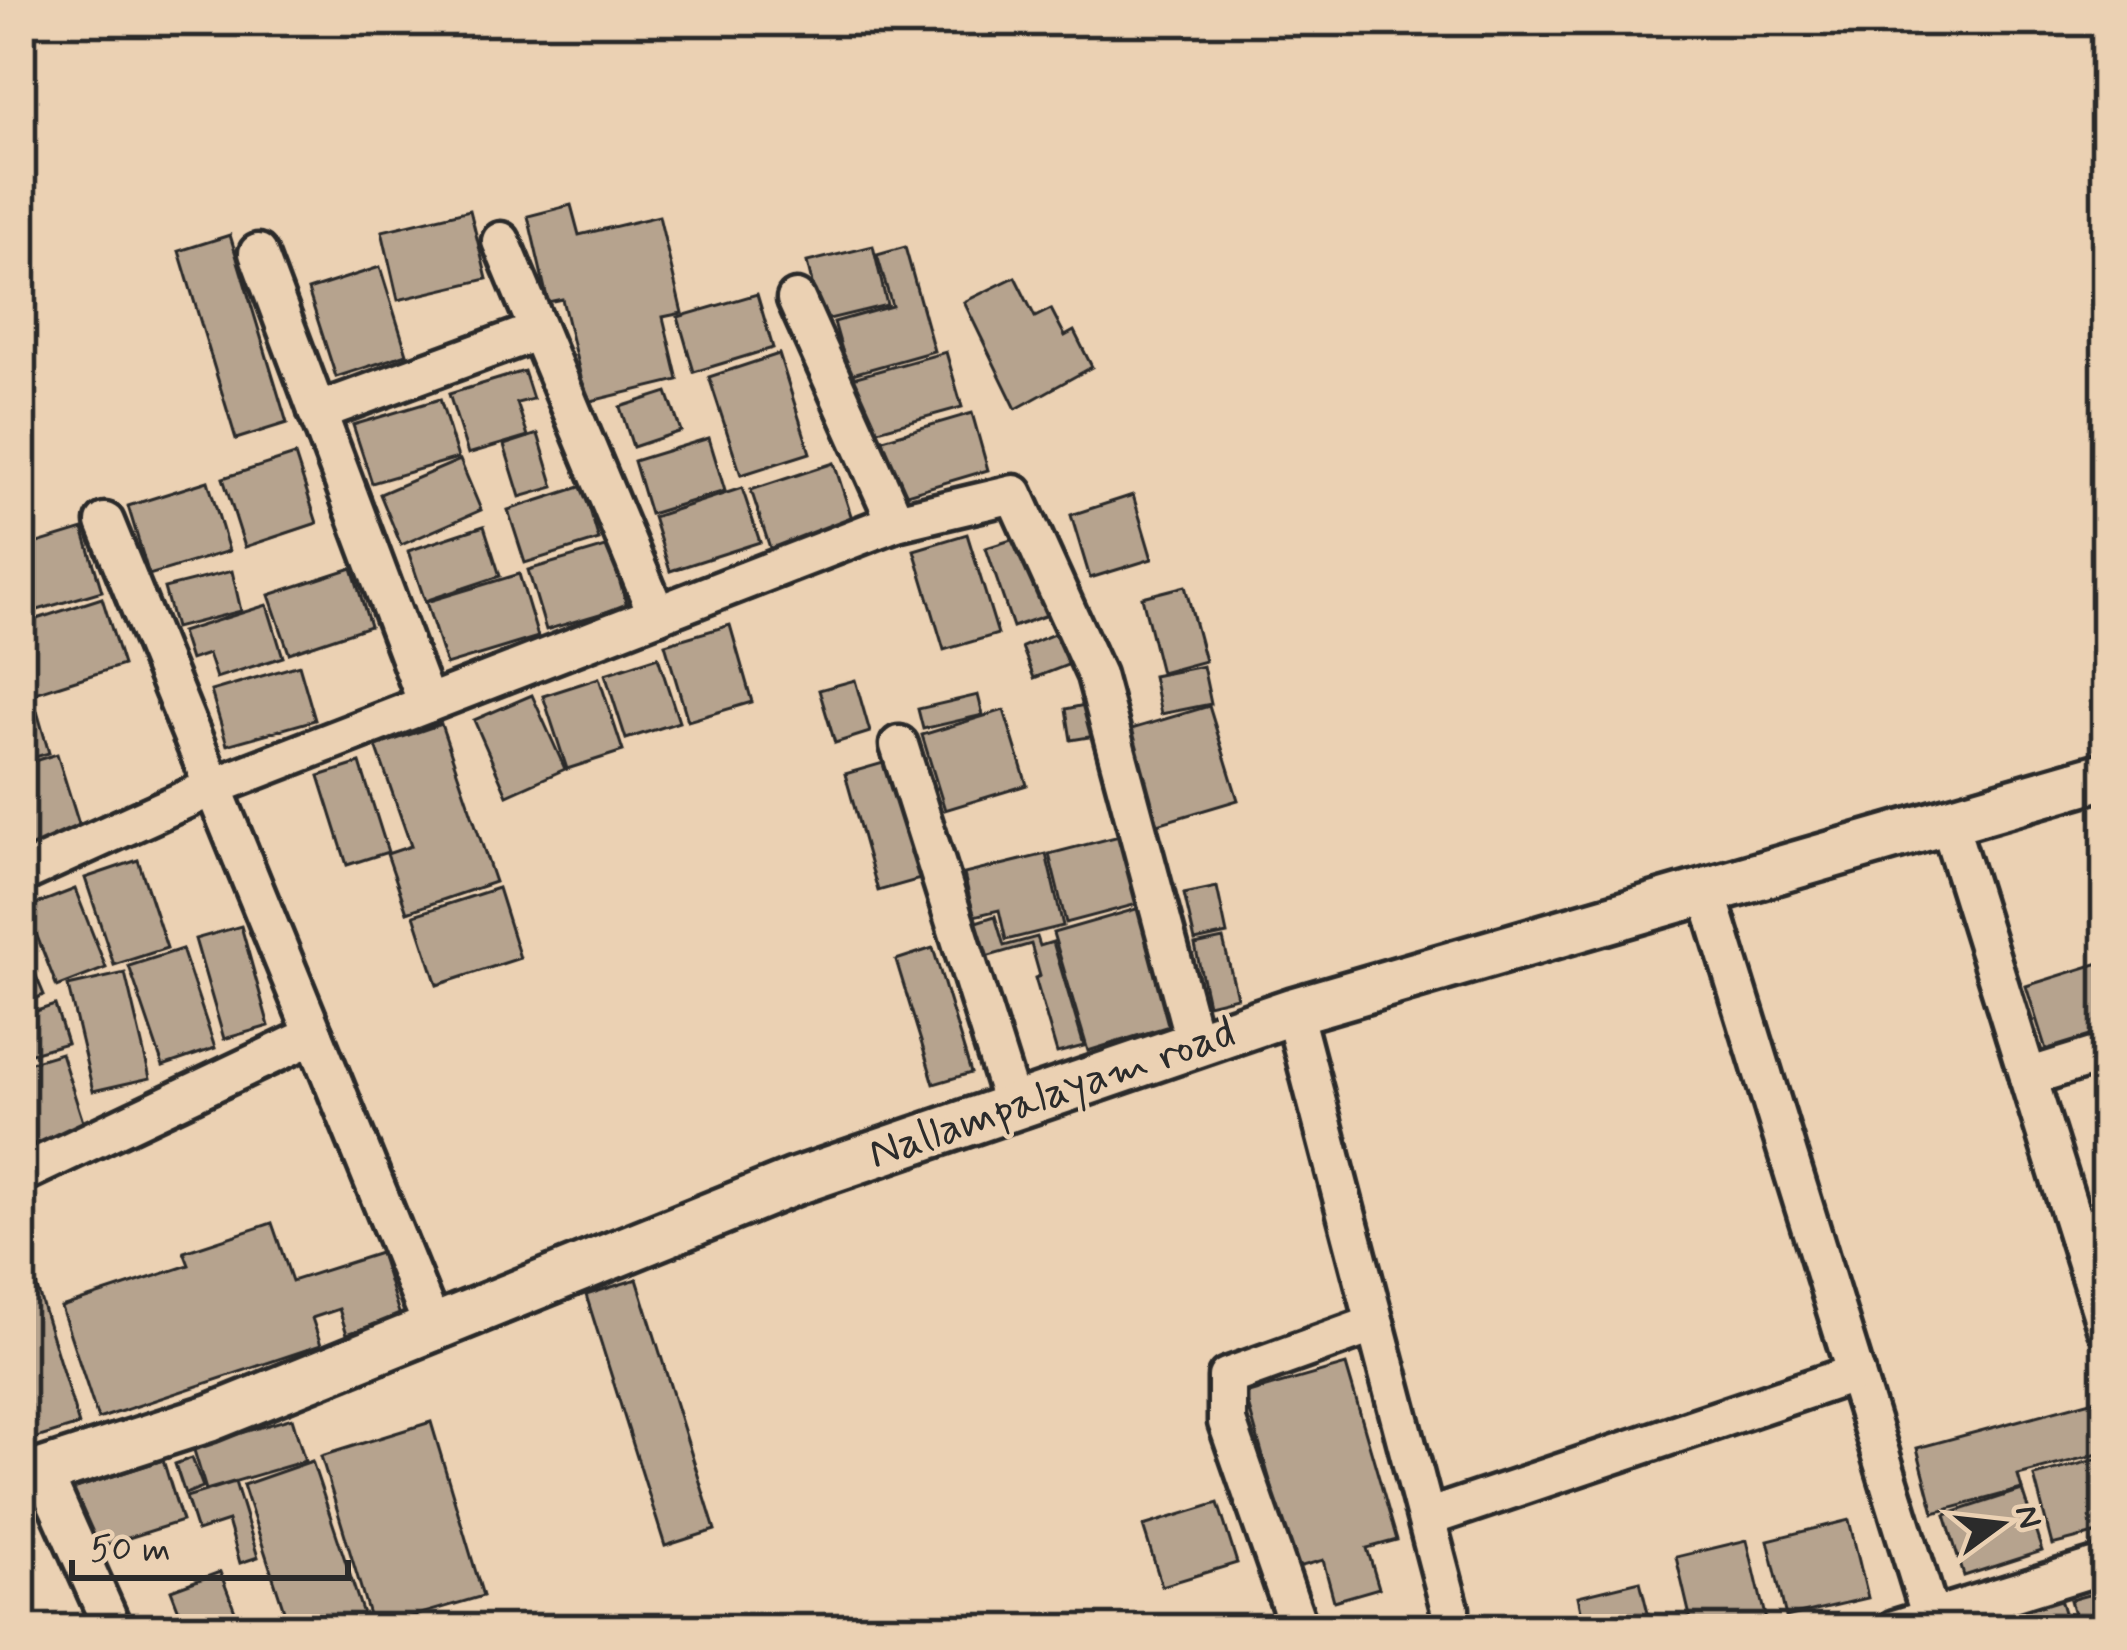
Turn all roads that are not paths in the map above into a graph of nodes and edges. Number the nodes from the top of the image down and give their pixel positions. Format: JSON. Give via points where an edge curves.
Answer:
{"nodes":[{"id":1,"x":501,"y":242,"type":"dead end"},
{"id":2,"x":258,"y":253,"type":"dead end"},
{"id":3,"x":796,"y":299,"type":"dead end"},
{"id":4,"x":538,"y":331,"type":"junction"},
{"id":5,"x":317,"y":412,"type":"junction"},
{"id":6,"x":105,"y":522,"type":"dead end"},
{"id":7,"x":896,"y":522,"type":"junction"},
{"id":8,"x":657,"y":615,"type":"junction"},
{"id":9,"x":427,"y":704,"type":"junction"},
{"id":10,"x":899,"y":745,"type":"dead end"},
{"id":11,"x":2106,"y":775,"type":"edge"},
{"id":12,"x":213,"y":787,"type":"junction"},
{"id":13,"x":1947,"y":817,"type":"junction"},
{"id":14,"x":21,"y":874,"type":"edge"},
{"id":15,"x":1706,"y":889,"type":"junction"},
{"id":16,"x":1292,"y":1011,"type":"junction"},
{"id":17,"x":314,"y":1035,"type":"junction"},
{"id":18,"x":1195,"y":1044,"type":"junction"},
{"id":19,"x":2106,"y":1053,"type":"edge"},
{"id":20,"x":2028,"y":1077,"type":"junction"},
{"id":21,"x":1013,"y":1107,"type":"junction"},
{"id":22,"x":21,"y":1174,"type":"edge"},
{"id":23,"x":1375,"y":1324,"type":"junction"},
{"id":24,"x":433,"y":1328,"type":"junction"},
{"id":25,"x":2106,"y":1328,"type":"edge"},
{"id":26,"x":1856,"y":1373,"type":"junction"},
{"id":27,"x":32,"y":1476,"type":"edge"},
{"id":28,"x":1426,"y":1518,"type":"junction"},
{"id":29,"x":2106,"y":1564,"type":"edge"},
{"id":30,"x":1450,"y":1609,"type":"dead end"},
{"id":31,"x":1931,"y":1618,"type":"junction"},
{"id":32,"x":113,"y":1629,"type":"edge"},
{"id":33,"x":1299,"y":1629,"type":"edge"},
{"id":34,"x":1895,"y":1629,"type":"edge"}],
"edges":[{"from":1,"to":4,"type":"street"},
{"from":2,"to":5,"type":"street"},
{"from":3,"to":7,"type":"street"},
{"from":4,"to":5,"type":"street"},
{"from":4,"to":8,"type":"street"},
{"from":5,"to":9,"type":"street"},
{"from":6,"to":12,"type":"street"},
{"from":7,"to":8,"type":"street"},
{"from":7,"to":18,"type":"street","via":[[1014,494],[1096,675]]},
{"from":8,"to":9,"type":"street"},
{"from":9,"to":12,"type":"street"},
{"from":10,"to":21,"type":"street"},
{"from":11,"to":13,"type":"street","name":"Nallampalayam road"},
{"from":12,"to":14,"type":"street"},
{"from":12,"to":17,"type":"street"},
{"from":13,"to":15,"type":"street","name":"Nallampalayam road"},
{"from":13,"to":20,"type":"street"},
{"from":15,"to":16,"type":"street","name":"Nallampalayam road"},
{"from":15,"to":26,"type":"street"},
{"from":16,"to":18,"type":"street","name":"Nallampalayam road"},
{"from":16,"to":23,"type":"street"},
{"from":17,"to":22,"type":"street"},
{"from":17,"to":24,"type":"street"},
{"from":18,"to":21,"type":"street","name":"Nallampalayam road"},
{"from":19,"to":20,"type":"street"},
{"from":20,"to":25,"type":"street"},
{"from":21,"to":24,"type":"street","name":"Nallampalayam road","via":[[794,1182]]},
{"from":23,"to":28,"type":"street"},
{"from":23,"to":33,"type":"street","via":[[1227,1377],[1227,1422]]},
{"from":24,"to":27,"type":"street","name":"Nallampalayam road","via":[[209,1418]]},
{"from":26,"to":28,"type":"street"},
{"from":26,"to":31,"type":"street"},
{"from":27,"to":32,"type":"street"},
{"from":28,"to":30,"type":"street"},
{"from":29,"to":31,"type":"street"},
{"from":31,"to":34,"type":"street"}]}
